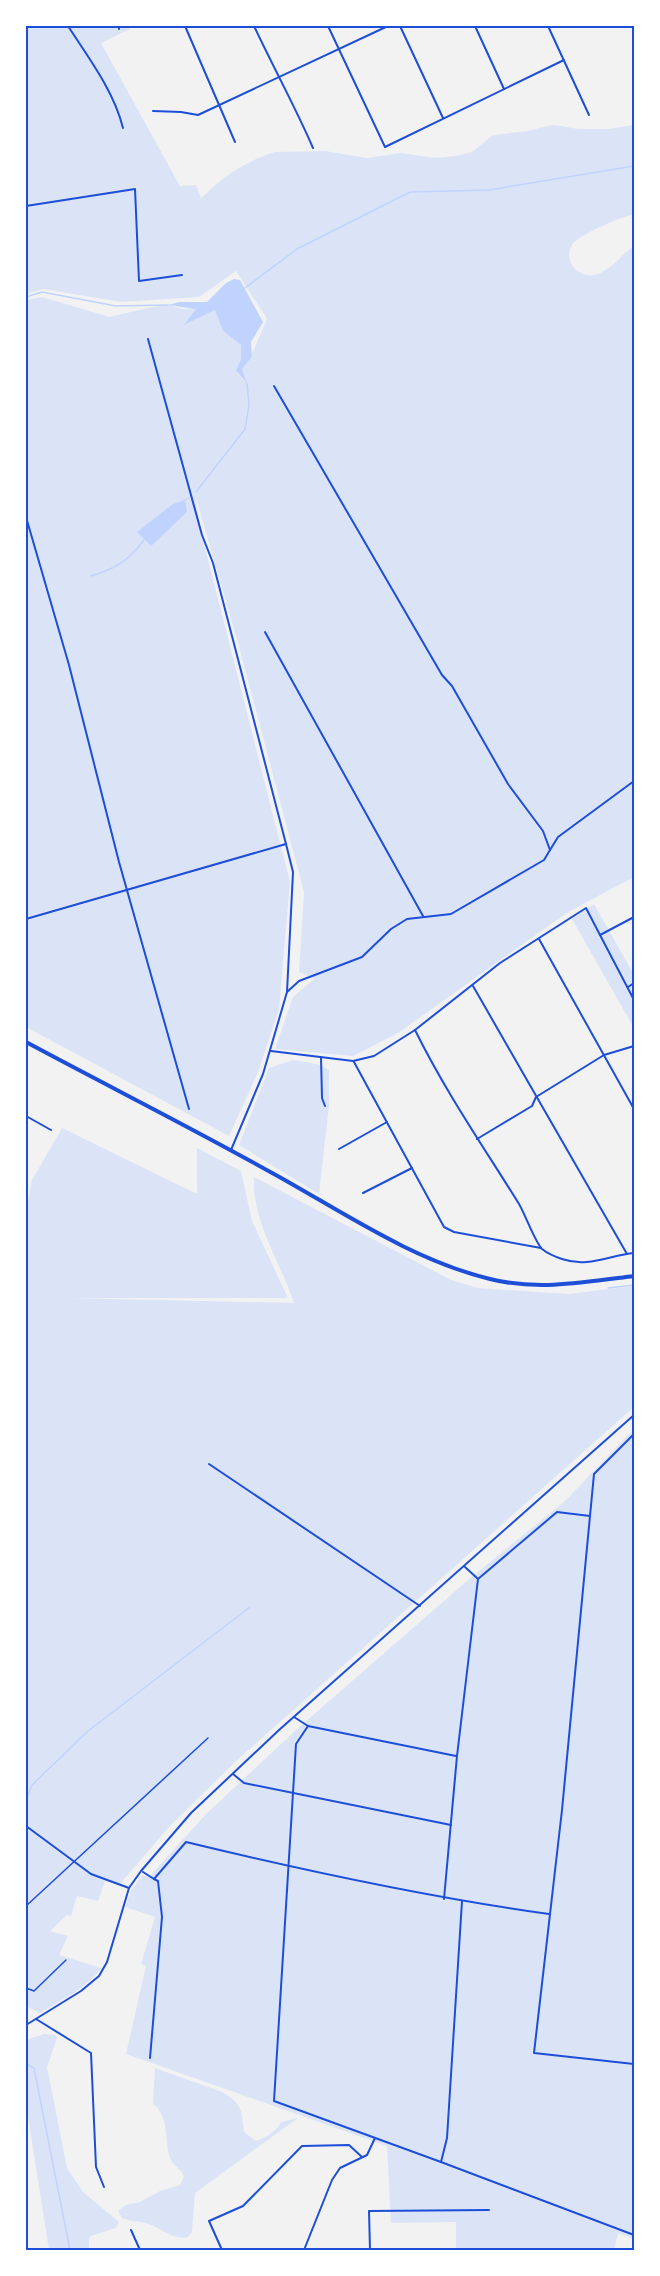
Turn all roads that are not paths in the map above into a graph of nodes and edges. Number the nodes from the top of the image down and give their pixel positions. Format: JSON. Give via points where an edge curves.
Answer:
{"nodes":[{"id":1,"x":68,"y":26,"type":"edge"},
{"id":2,"x":185,"y":26,"type":"edge"},
{"id":3,"x":254,"y":26,"type":"edge"},
{"id":4,"x":328,"y":26,"type":"edge"},
{"id":5,"x":388,"y":26,"type":"edge"},
{"id":6,"x":400,"y":26,"type":"edge"},
{"id":7,"x":475,"y":26,"type":"edge"},
{"id":8,"x":548,"y":26,"type":"edge"},
{"id":9,"x":340,"y":49,"type":"junction"},
{"id":10,"x":564,"y":60,"type":"junction"},
{"id":11,"x":279,"y":77,"type":"junction"},
{"id":12,"x":504,"y":89,"type":"junction"},
{"id":13,"x":219,"y":106,"type":"junction"},
{"id":14,"x":153,"y":111,"type":"dead end"},
{"id":15,"x":590,"y":115,"type":"dead end"},
{"id":16,"x":443,"y":118,"type":"junction"},
{"id":17,"x":123,"y":128,"type":"dead end"},
{"id":18,"x":235,"y":142,"type":"dead end"},
{"id":19,"x":313,"y":148,"type":"dead end"},
{"id":20,"x":26,"y":206,"type":"edge"},
{"id":21,"x":182,"y":275,"type":"dead end"},
{"id":22,"x":148,"y":339,"type":"dead end"},
{"id":23,"x":274,"y":386,"type":"dead end"},
{"id":24,"x":26,"y":517,"type":"edge"},
{"id":25,"x":265,"y":632,"type":"dead end"},
{"id":26,"x":634,"y":781,"type":"edge"},
{"id":27,"x":286,"y":844,"type":"junction"},
{"id":28,"x":550,"y":850,"type":"junction"},
{"id":29,"x":127,"y":891,"type":"junction"},
{"id":30,"x":423,"y":916,"type":"junction"},
{"id":31,"x":634,"y":917,"type":"edge"},
{"id":32,"x":26,"y":919,"type":"edge"},
{"id":33,"x":600,"y":935,"type":"junction"},
{"id":34,"x":538,"y":938,"type":"junction"},
{"id":35,"x":634,"y":983,"type":"edge"},
{"id":36,"x":472,"y":984,"type":"junction"},
{"id":37,"x":628,"y":987,"type":"junction"},
{"id":38,"x":287,"y":992,"type":"junction"},
{"id":39,"x":634,"y":1000,"type":"edge"},
{"id":40,"x":415,"y":1030,"type":"junction"},
{"id":41,"x":26,"y":1042,"type":"edge"},
{"id":42,"x":634,"y":1046,"type":"edge"},
{"id":43,"x":270,"y":1051,"type":"junction"},
{"id":44,"x":604,"y":1055,"type":"junction"},
{"id":45,"x":321,"y":1057,"type":"junction"},
{"id":46,"x":353,"y":1061,"type":"junction"},
{"id":47,"x":536,"y":1096,"type":"junction"},
{"id":48,"x":325,"y":1106,"type":"dead end"},
{"id":49,"x":189,"y":1109,"type":"dead end"},
{"id":50,"x":634,"y":1109,"type":"edge"},
{"id":51,"x":26,"y":1116,"type":"edge"},
{"id":52,"x":387,"y":1122,"type":"junction"},
{"id":53,"x":51,"y":1130,"type":"dead end"},
{"id":54,"x":477,"y":1139,"type":"junction"},
{"id":55,"x":339,"y":1149,"type":"dead end"},
{"id":56,"x":231,"y":1151,"type":"junction"},
{"id":57,"x":412,"y":1168,"type":"junction"},
{"id":58,"x":363,"y":1193,"type":"dead end"},
{"id":59,"x":541,"y":1248,"type":"junction"},
{"id":60,"x":634,"y":1253,"type":"edge"},
{"id":61,"x":627,"y":1254,"type":"junction"},
{"id":62,"x":634,"y":1276,"type":"edge"},
{"id":63,"x":634,"y":1415,"type":"edge"},
{"id":64,"x":634,"y":1434,"type":"edge"},
{"id":65,"x":208,"y":1464,"type":"dead end"},
{"id":66,"x":590,"y":1515,"type":"junction"},
{"id":67,"x":465,"y":1567,"type":"junction"},
{"id":68,"x":478,"y":1579,"type":"junction"},
{"id":69,"x":420,"y":1606,"type":"junction"},
{"id":70,"x":294,"y":1717,"type":"junction"},
{"id":71,"x":308,"y":1726,"type":"junction"},
{"id":72,"x":208,"y":1738,"type":"dead end"},
{"id":73,"x":457,"y":1756,"type":"junction"},
{"id":74,"x":233,"y":1773,"type":"junction"},
{"id":75,"x":293,"y":1793,"type":"junction"},
{"id":76,"x":451,"y":1825,"type":"junction"},
{"id":77,"x":26,"y":1826,"type":"edge"},
{"id":78,"x":74,"y":1860,"type":"junction"},
{"id":79,"x":288,"y":1867,"type":"junction"},
{"id":80,"x":141,"y":1871,"type":"junction"},
{"id":81,"x":154,"y":1879,"type":"junction"},
{"id":82,"x":129,"y":1888,"type":"junction"},
{"id":83,"x":444,"y":1899,"type":"junction"},
{"id":84,"x":462,"y":1901,"type":"junction"},
{"id":85,"x":26,"y":1906,"type":"edge"},
{"id":86,"x":549,"y":1914,"type":"junction"},
{"id":87,"x":66,"y":1960,"type":"dead end"},
{"id":88,"x":26,"y":1988,"type":"edge"},
{"id":89,"x":36,"y":2019,"type":"junction"},
{"id":90,"x":26,"y":2025,"type":"edge"},
{"id":91,"x":150,"y":2058,"type":"dead end"},
{"id":92,"x":634,"y":2064,"type":"edge"},
{"id":93,"x":375,"y":2139,"type":"junction"},
{"id":94,"x":362,"y":2157,"type":"junction"},
{"id":95,"x":441,"y":2163,"type":"junction"},
{"id":96,"x":104,"y":2187,"type":"dead end"},
{"id":97,"x":489,"y":2210,"type":"dead end"},
{"id":98,"x":131,"y":2230,"type":"dead end"},
{"id":99,"x":634,"y":2235,"type":"edge"},
{"id":100,"x":140,"y":2250,"type":"edge"},
{"id":101,"x":222,"y":2250,"type":"edge"},
{"id":102,"x":304,"y":2250,"type":"edge"},
{"id":103,"x":370,"y":2250,"type":"edge"}],
"edges":[{"from":1,"to":17,"type":"street","via":[[108,91]]},
{"from":2,"to":13,"type":"street"},
{"from":3,"to":11,"type":"street"},
{"from":4,"to":9,"type":"street"},
{"from":5,"to":9,"type":"street"},
{"from":6,"to":16,"type":"street"},
{"from":7,"to":12,"type":"street"},
{"from":8,"to":10,"type":"street"},
{"from":9,"to":11,"type":"street"},
{"from":9,"to":16,"type":"street","via":[[385,147]]},
{"from":10,"to":12,"type":"street"},
{"from":10,"to":15,"type":"street"},
{"from":11,"to":13,"type":"street"},
{"from":11,"to":19,"type":"street"},
{"from":12,"to":16,"type":"street"},
{"from":13,"to":14,"type":"street","via":[[198,115]]},
{"from":13,"to":18,"type":"street"},
{"from":20,"to":21,"type":"street","via":[[135,189],[139,281]]},
{"from":22,"to":27,"type":"street","via":[[213,563]]},
{"from":23,"to":28,"type":"street","via":[[442,675],[508,784],[543,831]]},
{"from":24,"to":29,"type":"street","via":[[69,664]]},
{"from":25,"to":30,"type":"street"},
{"from":26,"to":28,"type":"street","via":[[558,837]]},
{"from":27,"to":29,"type":"street"},
{"from":27,"to":38,"type":"street","via":[[293,872]]},
{"from":28,"to":30,"type":"street","via":[[544,860],[452,914]]},
{"from":29,"to":32,"type":"street"},
{"from":29,"to":49,"type":"street"},
{"from":30,"to":38,"type":"street","via":[[407,919],[391,929],[362,957],[299,981]]},
{"from":31,"to":33,"type":"street"},
{"from":33,"to":34,"type":"street","via":[[586,908]]},
{"from":33,"to":37,"type":"street"},
{"from":34,"to":36,"type":"street"},
{"from":34,"to":44,"type":"street"},
{"from":35,"to":37,"type":"street"},
{"from":36,"to":40,"type":"street"},
{"from":36,"to":47,"type":"street"},
{"from":37,"to":39,"type":"street"},
{"from":38,"to":43,"type":"street"},
{"from":40,"to":46,"type":"street","via":[[374,1056]]},
{"from":40,"to":54,"type":"street"},
{"from":41,"to":56,"type":"main road"},
{"from":42,"to":44,"type":"street"},
{"from":43,"to":45,"type":"street"},
{"from":43,"to":56,"type":"street"},
{"from":44,"to":47,"type":"street"},
{"from":44,"to":50,"type":"street"},
{"from":45,"to":46,"type":"street"},
{"from":45,"to":48,"type":"street"},
{"from":46,"to":52,"type":"street"},
{"from":47,"to":54,"type":"street","via":[[532,1106]]},
{"from":47,"to":61,"type":"street"},
{"from":51,"to":53,"type":"street"},
{"from":52,"to":55,"type":"street"},
{"from":52,"to":57,"type":"street"},
{"from":54,"to":59,"type":"street","via":[[519,1204]]},
{"from":56,"to":62,"type":"main road","via":[[418,1254],[453,1268],[515,1284],[545,1285]]},
{"from":57,"to":58,"type":"street"},
{"from":57,"to":59,"type":"street","via":[[449,1230]]},
{"from":59,"to":61,"type":"street","via":[[562,1259],[580,1262]]},
{"from":60,"to":61,"type":"street"},
{"from":63,"to":67,"type":"street"},
{"from":64,"to":66,"type":"street","via":[[594,1474]]},
{"from":65,"to":69,"type":"street"},
{"from":66,"to":68,"type":"street","via":[[557,1512]]},
{"from":66,"to":86,"type":"street"},
{"from":67,"to":68,"type":"street"},
{"from":67,"to":69,"type":"street"},
{"from":68,"to":73,"type":"street"},
{"from":69,"to":70,"type":"street"},
{"from":70,"to":71,"type":"street"},
{"from":70,"to":74,"type":"street"},
{"from":71,"to":73,"type":"street"},
{"from":71,"to":75,"type":"street","via":[[296,1744]]},
{"from":72,"to":78,"type":"lane"},
{"from":73,"to":76,"type":"street"},
{"from":74,"to":75,"type":"street","via":[[244,1783]]},
{"from":74,"to":80,"type":"street"},
{"from":75,"to":76,"type":"street"},
{"from":75,"to":79,"type":"street"},
{"from":76,"to":83,"type":"street"},
{"from":77,"to":78,"type":"street"},
{"from":78,"to":82,"type":"street","via":[[91,1874]]},
{"from":78,"to":85,"type":"lane"},
{"from":79,"to":81,"type":"street","via":[[186,1842]]},
{"from":79,"to":83,"type":"street"},
{"from":79,"to":93,"type":"street","via":[[274,2102]]},
{"from":80,"to":81,"type":"street"},
{"from":80,"to":82,"type":"street"},
{"from":81,"to":91,"type":"street","via":[[158,1881],[162,1917]]},
{"from":82,"to":89,"type":"street","via":[[107,1962],[99,1976]]},
{"from":83,"to":84,"type":"street"},
{"from":84,"to":86,"type":"street"},
{"from":84,"to":95,"type":"street","via":[[447,2138]]},
{"from":86,"to":92,"type":"street","via":[[534,2053]]},
{"from":87,"to":88,"type":"lane","via":[[34,1990]]},
{"from":89,"to":90,"type":"street"},
{"from":89,"to":96,"type":"street","via":[[91,2053],[96,2167]]},
{"from":93,"to":94,"type":"street"},
{"from":93,"to":95,"type":"street"},
{"from":94,"to":101,"type":"street","via":[[349,2145],[302,2146],[243,2206],[209,2222]]},
{"from":94,"to":102,"type":"street","via":[[340,2168],[332,2180]]},
{"from":95,"to":99,"type":"street"},
{"from":97,"to":103,"type":"street","via":[[369,2211]]},
{"from":98,"to":100,"type":"street"}]}
